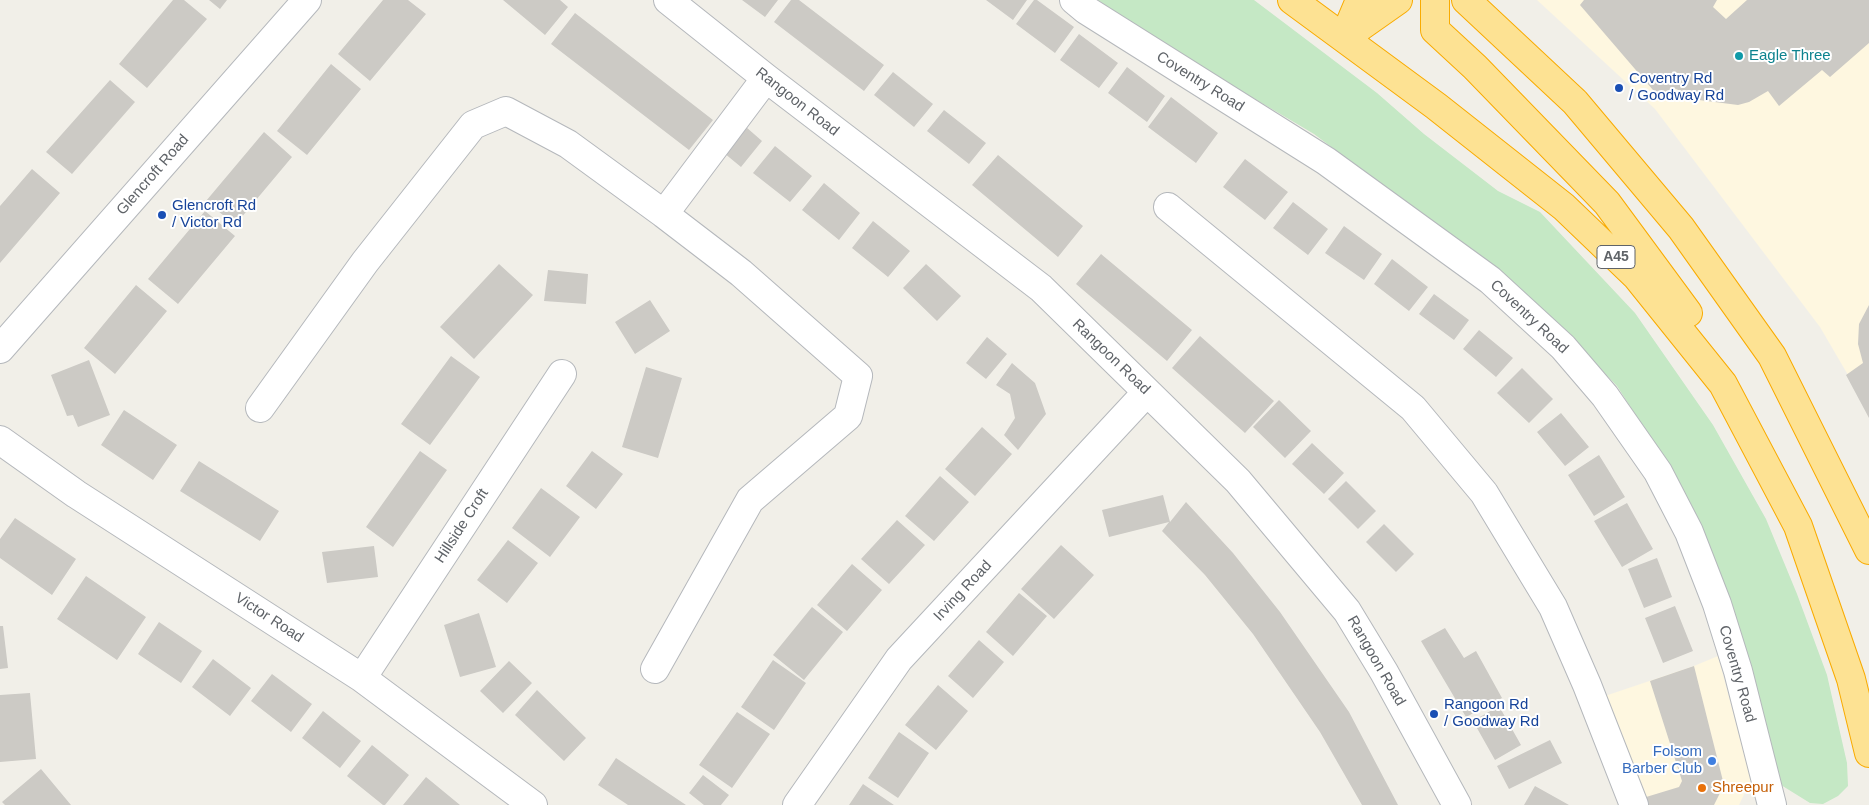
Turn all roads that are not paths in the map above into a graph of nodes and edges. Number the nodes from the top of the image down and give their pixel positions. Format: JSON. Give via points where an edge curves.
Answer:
{"nodes":[{"id":1,"x":307,"y":0,"type":"edge"},
{"id":2,"x":668,"y":0,"type":"edge"},
{"id":3,"x":1074,"y":0,"type":"edge"},
{"id":4,"x":1292,"y":0,"type":"edge"},
{"id":5,"x":1360,"y":0,"type":"edge"},
{"id":6,"x":1398,"y":0,"type":"edge"},
{"id":7,"x":1436,"y":0,"type":"edge"},
{"id":8,"x":1466,"y":0,"type":"edge"},
{"id":9,"x":1344,"y":38,"type":"junction"},
{"id":10,"x":766,"y":78,"type":"junction"},
{"id":11,"x":1168,"y":207,"type":"dead end"},
{"id":12,"x":664,"y":214,"type":"junction"},
{"id":13,"x":0,"y":349,"type":"edge"},
{"id":14,"x":562,"y":374,"type":"dead end"},
{"id":15,"x":1723,"y":384,"type":"junction"},
{"id":16,"x":1147,"y":392,"type":"junction"},
{"id":17,"x":260,"y":408,"type":"dead end"},
{"id":18,"x":0,"y":440,"type":"edge"},
{"id":19,"x":1869,"y":550,"type":"edge"},
{"id":20,"x":655,"y":669,"type":"dead end"},
{"id":21,"x":362,"y":678,"type":"junction"},
{"id":22,"x":1869,"y":753,"type":"edge"},
{"id":23,"x":533,"y":805,"type":"edge"},
{"id":24,"x":797,"y":805,"type":"edge"},
{"id":25,"x":1457,"y":805,"type":"edge"},
{"id":26,"x":1634,"y":805,"type":"edge"},
{"id":27,"x":1772,"y":805,"type":"edge"}],
"edges":[{"from":1,"to":13,"type":"street","name":"Glencroft Road"},
{"from":2,"to":10,"type":"street","name":"Rangoon Road"},
{"from":3,"to":27,"type":"street","name":"Coventry Road","via":[[1326,161],[1490,280],[1563,347],[1605,396],[1658,472],[1689,532],[1738,671]]},
{"from":4,"to":9,"type":"highway","number":"A45"},
{"from":5,"to":9,"type":"highway"},
{"from":6,"to":9,"type":"highway"},
{"from":7,"to":15,"type":"highway","via":[[1435,30],[1607,203],[1688,313]]},
{"from":8,"to":19,"type":"highway","via":[[1575,102],[1680,228],[1772,356]]},
{"from":9,"to":15,"type":"highway","number":"A45","via":[[1564,207],[1637,277]]},
{"from":10,"to":12,"type":"street"},
{"from":10,"to":16,"type":"street","name":"Rangoon Road","via":[[1040,288]]},
{"from":11,"to":26,"type":"street","via":[[1413,408],[1484,493],[1553,608]]},
{"from":12,"to":17,"type":"street","via":[[568,144],[506,111],[473,125],[365,262]]},
{"from":12,"to":20,"type":"street","via":[[741,273],[858,376],[848,416],[750,500]]},
{"from":14,"to":21,"type":"street","name":"Hillside Croft"},
{"from":15,"to":22,"type":"highway","number":"A45","via":[[1798,526],[1851,679]]},
{"from":16,"to":24,"type":"street","name":"Irving Road","via":[[899,659]]},
{"from":16,"to":25,"type":"street","name":"Rangoon Road","via":[[1238,481],[1347,611]]},
{"from":18,"to":21,"type":"street","name":"Victor Road","via":[[76,494]]},
{"from":21,"to":23,"type":"street","name":"Victor Road"}]}
